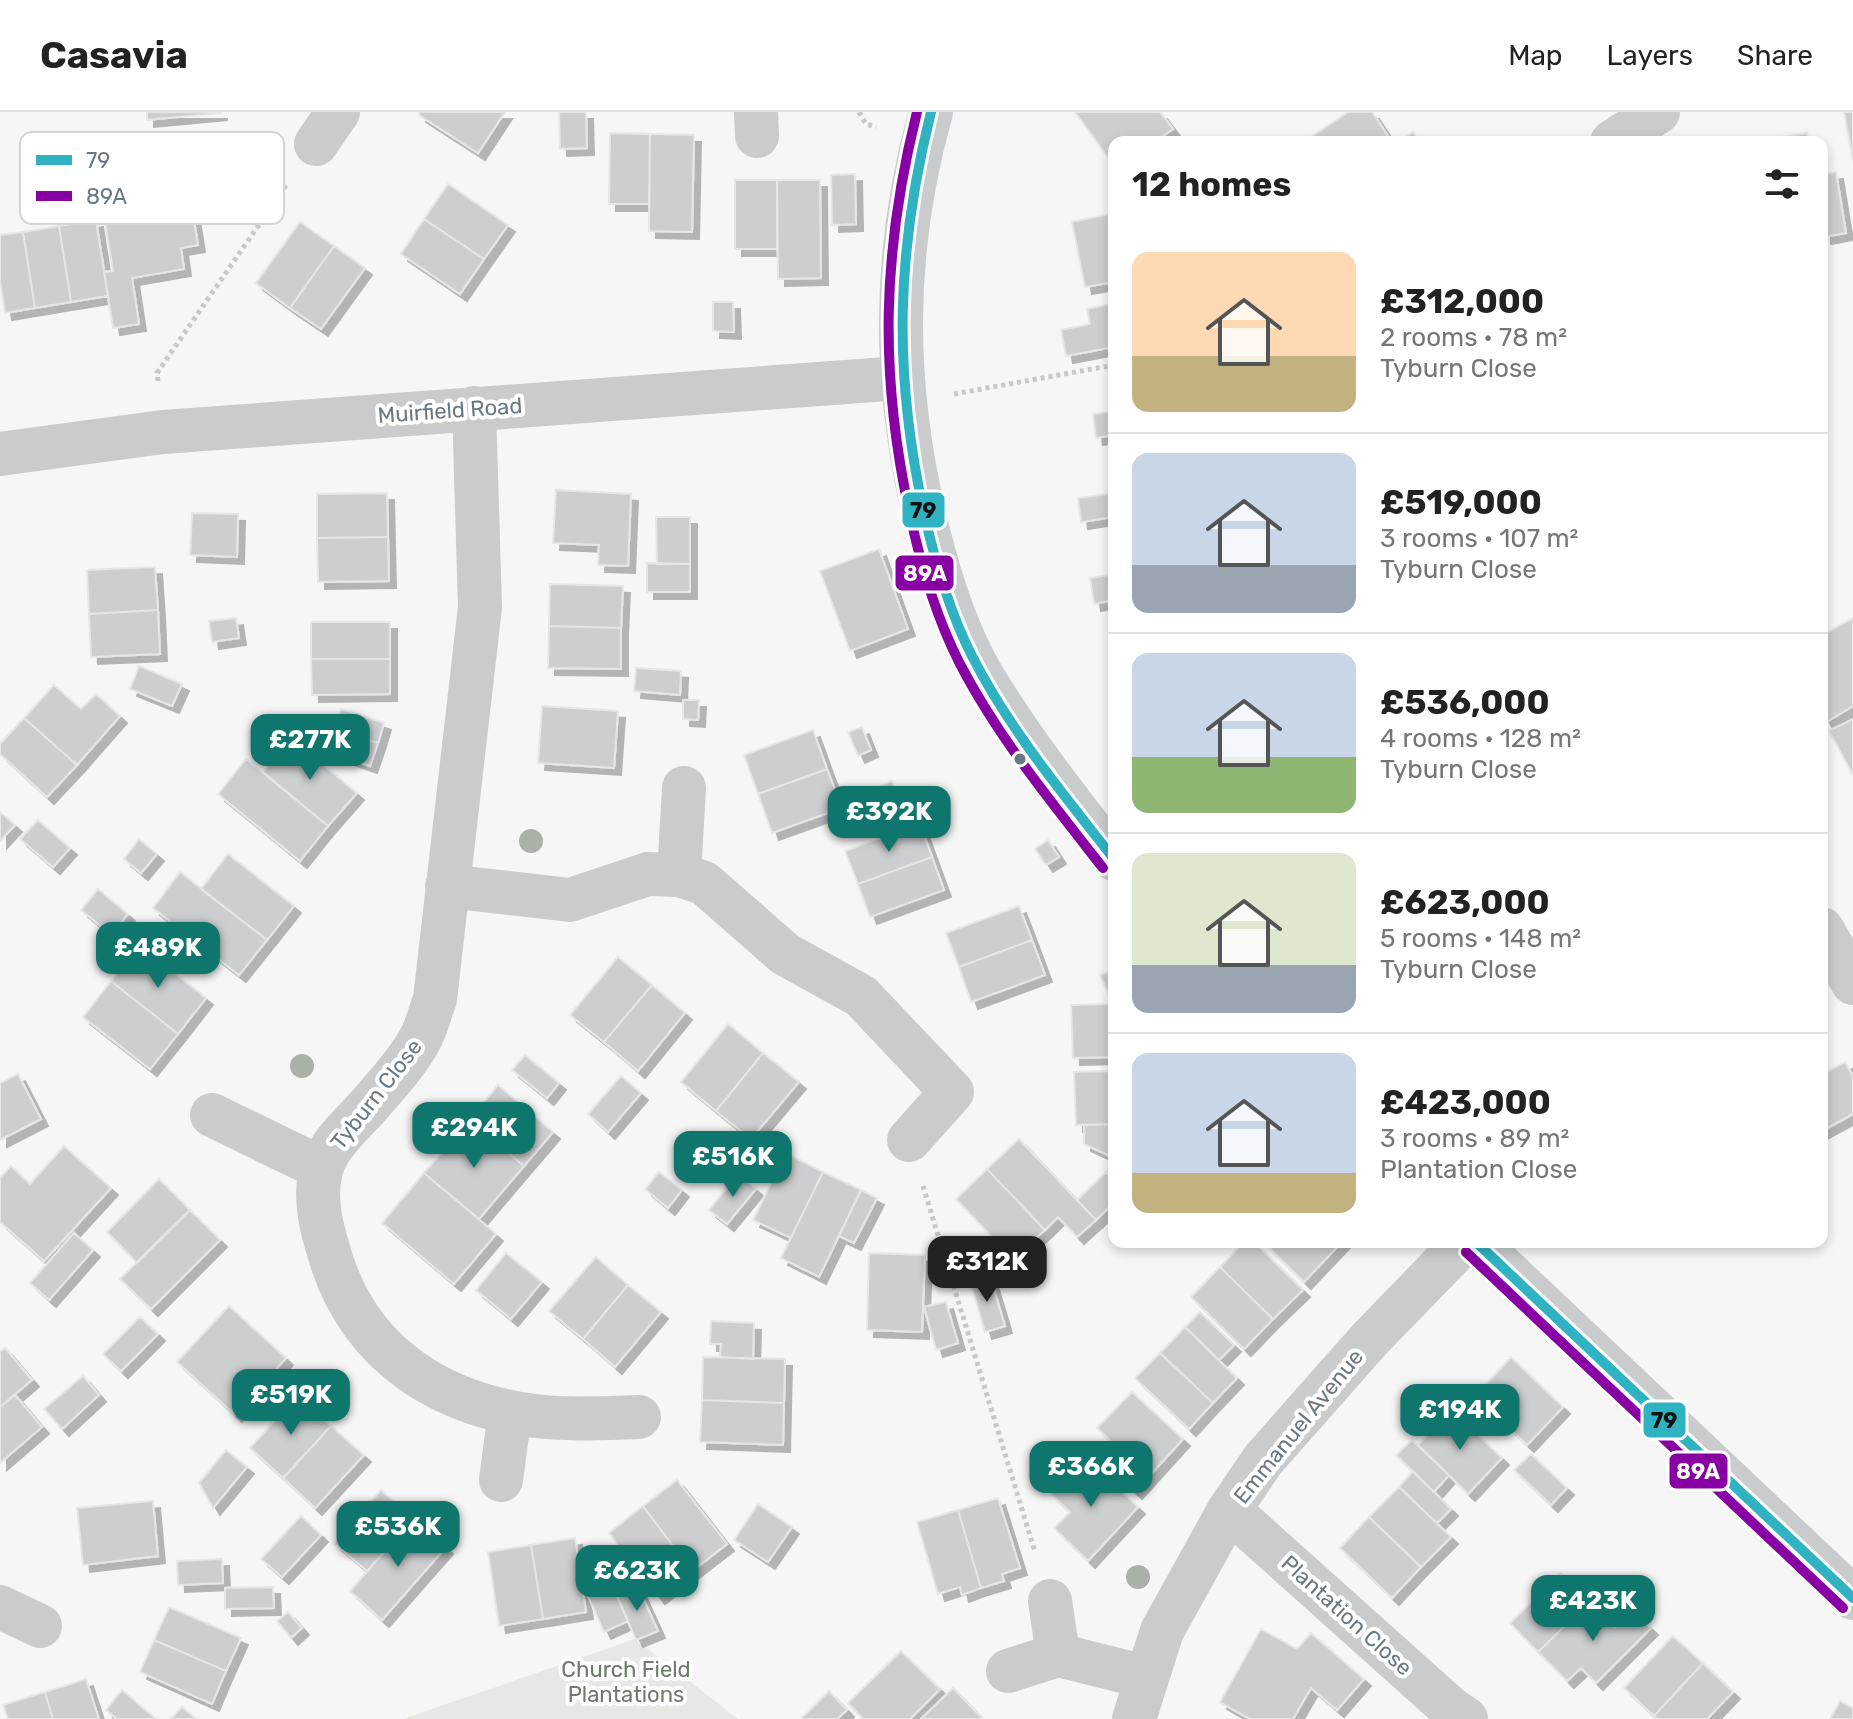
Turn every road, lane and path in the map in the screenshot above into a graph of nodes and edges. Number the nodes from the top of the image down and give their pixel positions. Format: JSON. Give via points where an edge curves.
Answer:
{"nodes":[{"id":1,"x":931,"y":112,"type":"edge"},
{"id":2,"x":1658,"y":112,"type":"edge"},
{"id":3,"x":327,"y":128,"type":"edge"},
{"id":4,"x":1621,"y":136,"type":"edge"},
{"id":5,"x":284,"y":190,"type":"edge"},
{"id":6,"x":260,"y":224,"type":"edge"},
{"id":7,"x":1108,"y":366,"type":"edge"},
{"id":8,"x":902,"y":390,"type":"junction"},
{"id":9,"x":474,"y":408,"type":"junction"},
{"id":10,"x":163,"y":432,"type":"junction"},
{"id":11,"x":0,"y":454,"type":"edge"},
{"id":12,"x":684,"y":788,"type":"dead end"},
{"id":13,"x":1108,"y":851,"type":"edge"},
{"id":14,"x":679,"y":875,"type":"junction"},
{"id":15,"x":447,"y":886,"type":"junction"},
{"id":16,"x":1828,"y":939,"type":"edge"},
{"id":17,"x":1853,"y":983,"type":"edge"},
{"id":18,"x":212,"y":1115,"type":"dead end"},
{"id":19,"x":909,"y":1140,"type":"joint"},
{"id":20,"x":321,"y":1168,"type":"junction"},
{"id":21,"x":1458,"y":1248,"type":"edge"},
{"id":22,"x":1482,"y":1248,"type":"edge"},
{"id":23,"x":510,"y":1412,"type":"junction"},
{"id":24,"x":639,"y":1417,"type":"dead end"},
{"id":25,"x":501,"y":1480,"type":"dead end"},
{"id":26,"x":1229,"y":1510,"type":"junction"},
{"id":27,"x":1853,"y":1598,"type":"edge"},
{"id":28,"x":1050,"y":1601,"type":"joint"},
{"id":29,"x":0,"y":1607,"type":"edge"},
{"id":30,"x":40,"y":1626,"type":"dead end"},
{"id":31,"x":1058,"y":1655,"type":"junction"},
{"id":32,"x":1008,"y":1671,"type":"dead end"},
{"id":33,"x":1146,"y":1677,"type":"junction"},
{"id":34,"x":1134,"y":1719,"type":"edge"},
{"id":35,"x":1466,"y":1719,"type":"edge"}],
"edges":[{"from":1,"to":8,"type":"street","via":[[904,260]]},
{"from":2,"to":4,"type":"street"},
{"from":3,"to":5,"type":"path"},
{"from":6,"to":10,"type":"path","via":[[157,373]]},
{"from":7,"to":8,"type":"path"},
{"from":8,"to":9,"type":"street","name":"Muirfield Road"},
{"from":8,"to":13,"type":"street","via":[[914,478],[942,587],[980,671],[1047,774]]},
{"from":9,"to":10,"type":"street","name":"Muirfield Road"},
{"from":9,"to":15,"type":"street","name":"Tyburn Close","via":[[480,607]]},
{"from":10,"to":11,"type":"street","name":"Muirfield Road"},
{"from":12,"to":14,"type":"street"},
{"from":14,"to":15,"type":"street","via":[[648,874],[570,900]]},
{"from":14,"to":19,"type":"street","via":[[704,883],[785,954],[861,996],[952,1092]]},
{"from":15,"to":20,"type":"street","name":"Tyburn Close","via":[[435,999],[420,1039],[337,1140]]},
{"from":16,"to":17,"type":"street"},
{"from":18,"to":20,"type":"street"},
{"from":19,"to":28,"type":"path"},
{"from":20,"to":23,"type":"street","name":"Tyburn Close","via":[[317,1203],[324,1238],[358,1320],[418,1376],[477,1404]]},
{"from":21,"to":26,"type":"street","name":"Emmanuel Avenue","via":[[1263,1460]]},
{"from":22,"to":27,"type":"street"},
{"from":23,"to":24,"type":"street","name":"Tyburn Close"},
{"from":23,"to":25,"type":"street"},
{"from":26,"to":33,"type":"street","name":"Emmanuel Avenue","via":[[1162,1631]]},
{"from":26,"to":35,"type":"street","name":"Plantation Close"},
{"from":28,"to":31,"type":"street"},
{"from":29,"to":30,"type":"street"},
{"from":31,"to":32,"type":"street"},
{"from":31,"to":33,"type":"street"},
{"from":33,"to":34,"type":"street","name":"Emmanuel Avenue"}]}
